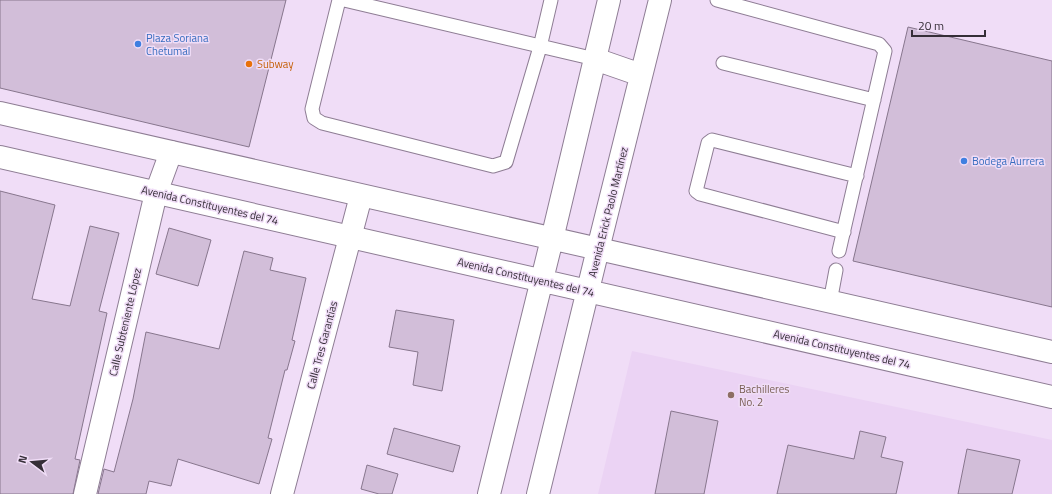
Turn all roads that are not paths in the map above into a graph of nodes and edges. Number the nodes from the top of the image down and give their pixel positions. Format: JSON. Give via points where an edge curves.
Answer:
{"nodes":[{"id":1,"x":339,"y":0,"type":"edge"},
{"id":2,"x":344,"y":0,"type":"edge"},
{"id":3,"x":551,"y":0,"type":"edge"},
{"id":4,"x":609,"y":0,"type":"edge"},
{"id":5,"x":660,"y":0,"type":"edge"},
{"id":6,"x":717,"y":0,"type":"edge"},
{"id":7,"x":540,"y":47,"type":"junction"},
{"id":8,"x":595,"y":59,"type":"junction"},
{"id":9,"x":722,"y":63,"type":"dead end"},
{"id":10,"x":641,"y":75,"type":"junction"},
{"id":11,"x":874,"y":100,"type":"junction"},
{"id":12,"x":0,"y":113,"type":"edge"},
{"id":13,"x":172,"y":152,"type":"junction"},
{"id":14,"x":0,"y":158,"type":"edge"},
{"id":15,"x":857,"y":176,"type":"junction"},
{"id":16,"x":156,"y":193,"type":"junction"},
{"id":17,"x":361,"y":196,"type":"junction"},
{"id":18,"x":844,"y":232,"type":"junction"},
{"id":19,"x":351,"y":237,"type":"junction"},
{"id":20,"x":552,"y":239,"type":"junction"},
{"id":21,"x":598,"y":250,"type":"junction"},
{"id":22,"x":840,"y":251,"type":"dead end"},
{"id":23,"x":836,"y":270,"type":"dead end"},
{"id":24,"x":541,"y":281,"type":"junction"},
{"id":25,"x":588,"y":292,"type":"junction"},
{"id":26,"x":830,"y":302,"type":"junction"},
{"id":27,"x":1052,"y":352,"type":"edge"},
{"id":28,"x":1052,"y":398,"type":"edge"},
{"id":29,"x":85,"y":494,"type":"edge"},
{"id":30,"x":282,"y":494,"type":"edge"},
{"id":31,"x":489,"y":494,"type":"edge"},
{"id":32,"x":538,"y":494,"type":"edge"}],
"edges":[{"from":1,"to":7,"type":"lane","via":[[312,109],[314,118],[322,123],[493,166],[506,162]]},
{"from":2,"to":7,"type":"lane"},
{"from":3,"to":7,"type":"lane"},
{"from":4,"to":8,"type":"main road"},
{"from":5,"to":10,"type":"main road","name":"Avenida Erick Paolo Martínez"},
{"from":6,"to":11,"type":"lane","via":[[879,44],[885,51]]},
{"from":7,"to":8,"type":"lane"},
{"from":8,"to":10,"type":"main road"},
{"from":8,"to":20,"type":"main road"},
{"from":9,"to":11,"type":"lane"},
{"from":10,"to":21,"type":"main road","name":"Avenida Erick Paolo Martínez"},
{"from":11,"to":15,"type":"lane"},
{"from":12,"to":13,"type":"main road"},
{"from":13,"to":16,"type":"main road","name":"Calle Subteniente López"},
{"from":13,"to":17,"type":"main road"},
{"from":14,"to":16,"type":"main road","name":"Avenida Constituyentes del 74"},
{"from":15,"to":18,"type":"lane"},
{"from":15,"to":18,"type":"lane","via":[[712,140],[708,143],[696,191]]},
{"from":16,"to":19,"type":"main road","name":"Avenida Constituyentes del 74"},
{"from":16,"to":29,"type":"main road","name":"Calle Subteniente López"},
{"from":17,"to":19,"type":"main road","name":"Calle Tres Garantías"},
{"from":17,"to":20,"type":"main road"},
{"from":18,"to":22,"type":"lane"},
{"from":19,"to":24,"type":"main road","name":"Avenida Constituyentes del 74"},
{"from":19,"to":30,"type":"main road","name":"Calle Tres Garantías"},
{"from":20,"to":21,"type":"main road"},
{"from":20,"to":24,"type":"main road"},
{"from":21,"to":25,"type":"main road","name":"Avenida Erick Paolo Martínez"},
{"from":21,"to":26,"type":"main road"},
{"from":23,"to":26,"type":"lane"},
{"from":24,"to":25,"type":"main road","name":"Avenida Constituyentes del 74"},
{"from":24,"to":31,"type":"main road"},
{"from":25,"to":28,"type":"main road","name":"Avenida Constituyentes del 74"},
{"from":25,"to":32,"type":"main road","name":"Avenida Erick Paolo Martínez"},
{"from":26,"to":27,"type":"main road"}]}
